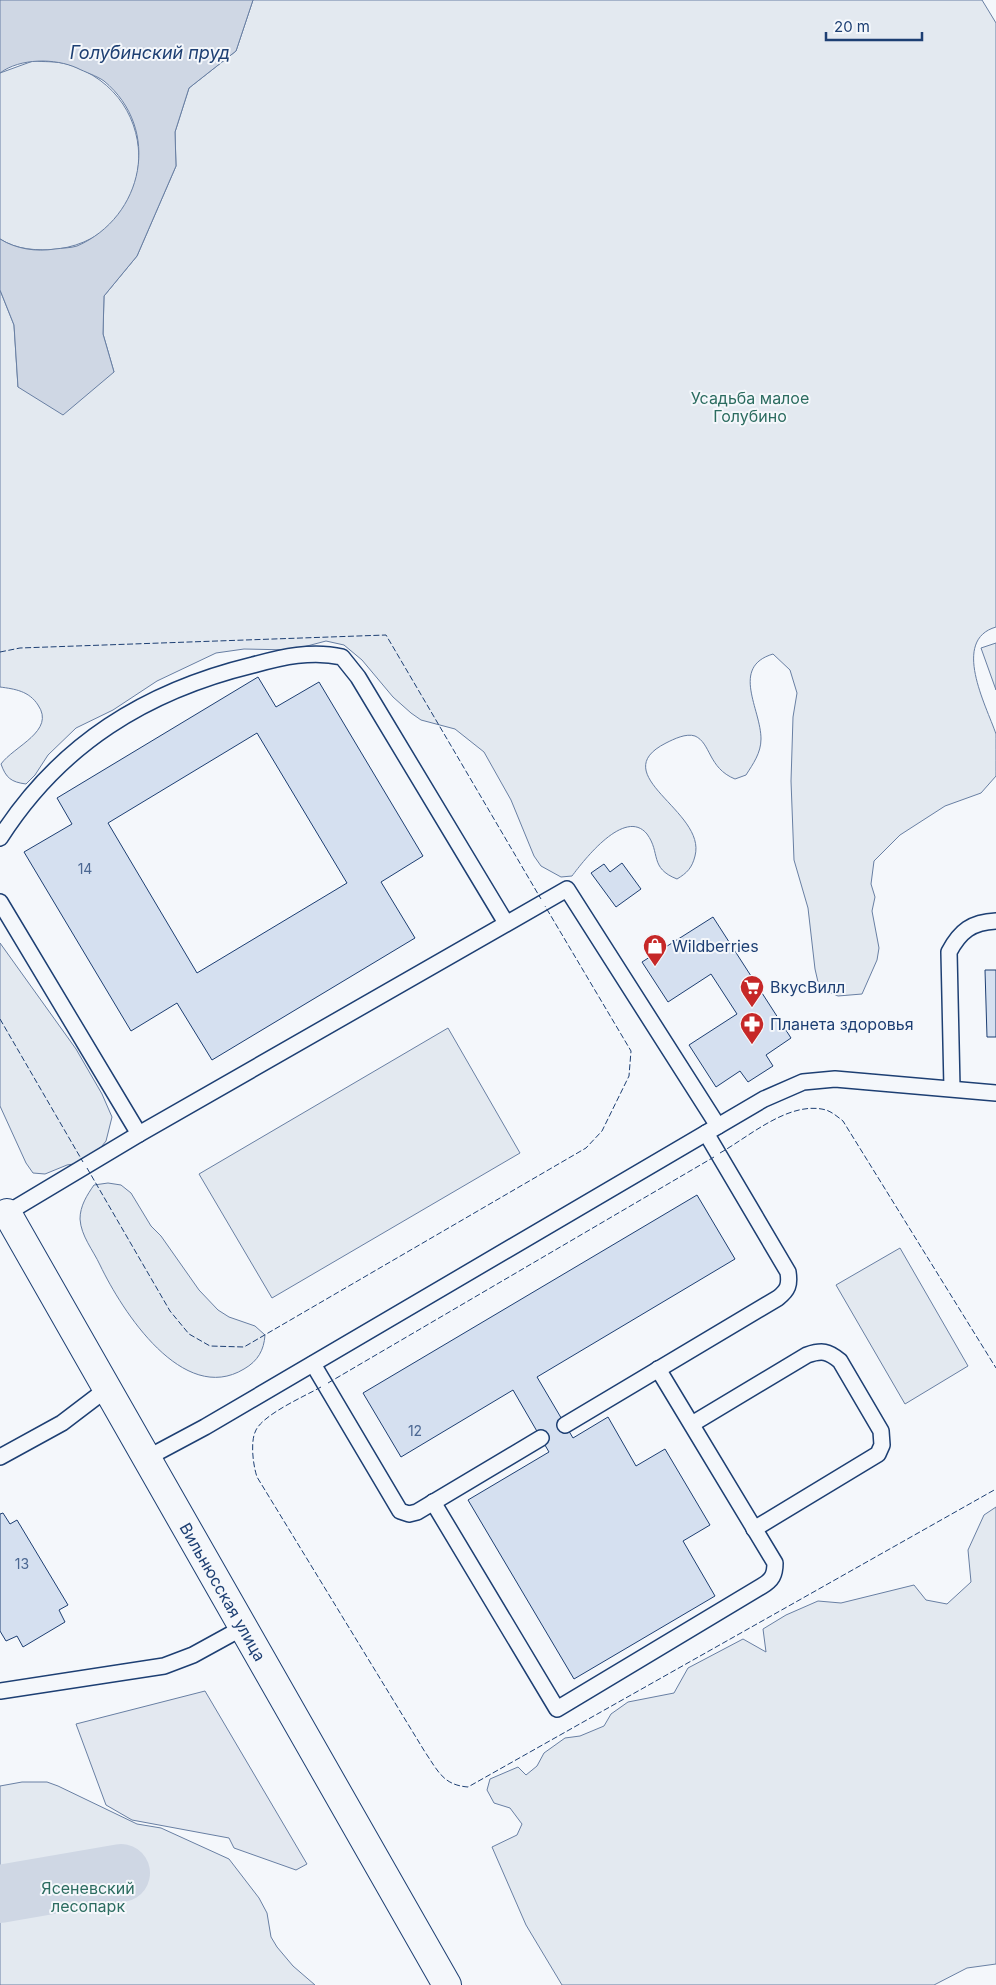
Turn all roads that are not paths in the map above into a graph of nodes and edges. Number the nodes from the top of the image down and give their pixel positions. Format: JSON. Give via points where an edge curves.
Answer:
{"nodes":[{"id":1,"x":0,"y":838,"type":"edge"},
{"id":2,"x":0,"y":902,"type":"edge"},
{"id":3,"x":996,"y":921,"type":"edge"},
{"id":4,"x":506,"y":923,"type":"junction"},
{"id":5,"x":952,"y":1088,"type":"junction"},
{"id":6,"x":996,"y":1093,"type":"edge"},
{"id":7,"x":712,"y":1130,"type":"junction"},
{"id":8,"x":139,"y":1134,"type":"junction"},
{"id":9,"x":2,"y":1211,"type":"edge"},
{"id":10,"x":313,"y":1364,"type":"junction"},
{"id":11,"x":658,"y":1369,"type":"junction"},
{"id":12,"x":108,"y":1388,"type":"junction"},
{"id":13,"x":692,"y":1424,"type":"junction"},
{"id":14,"x":565,"y":1425,"type":"dead end"},
{"id":15,"x":541,"y":1438,"type":"dead end"},
{"id":16,"x":0,"y":1457,"type":"edge"},
{"id":17,"x":147,"y":1458,"type":"junction"},
{"id":18,"x":433,"y":1502,"type":"junction"},
{"id":19,"x":754,"y":1529,"type":"junction"},
{"id":20,"x":244,"y":1627,"type":"junction"},
{"id":21,"x":0,"y":1691,"type":"edge"},
{"id":22,"x":447,"y":1985,"type":"edge"}],
"edges":[{"from":1,"to":4,"type":"lane","via":[[15,814],[50,774],[89,739],[133,709],[181,686],[231,670],[322,652],[342,657],[358,677]]},
{"from":2,"to":8,"type":"lane"},
{"from":3,"to":5,"type":"lane","via":[[980,922],[967,929],[949,952]]},
{"from":4,"to":7,"type":"lane","via":[[567,889]]},
{"from":4,"to":8,"type":"lane"},
{"from":5,"to":6,"type":"lane"},
{"from":5,"to":7,"type":"lane","via":[[835,1079],[803,1082],[764,1099]]},
{"from":7,"to":10,"type":"lane"},
{"from":7,"to":11,"type":"lane","via":[[788,1272],[790,1282],[778,1298]]},
{"from":8,"to":9,"type":"lane"},
{"from":9,"to":12,"type":"street","name":"Вильнюсская улица"},
{"from":10,"to":17,"type":"lane"},
{"from":10,"to":18,"type":"lane","via":[[400,1511],[417,1512]]},
{"from":11,"to":13,"type":"lane"},
{"from":11,"to":14,"type":"lane"},
{"from":12,"to":16,"type":"lane","via":[[62,1423]]},
{"from":12,"to":17,"type":"street","name":"Вильнюсская улица"},
{"from":13,"to":19,"type":"lane"},
{"from":13,"to":19,"type":"lane","via":[[807,1355],[820,1350],[830,1352],[840,1361],[881,1431],[882,1445],[878,1454]]},
{"from":15,"to":18,"type":"lane"},
{"from":17,"to":20,"type":"street","name":"Вильнюсская улица"},
{"from":18,"to":19,"type":"lane","via":[[557,1709],[772,1580],[775,1563]]},
{"from":20,"to":21,"type":"lane","via":[[193,1656],[164,1666]]},
{"from":20,"to":22,"type":"street","name":"Вильнюсская улица"}]}
